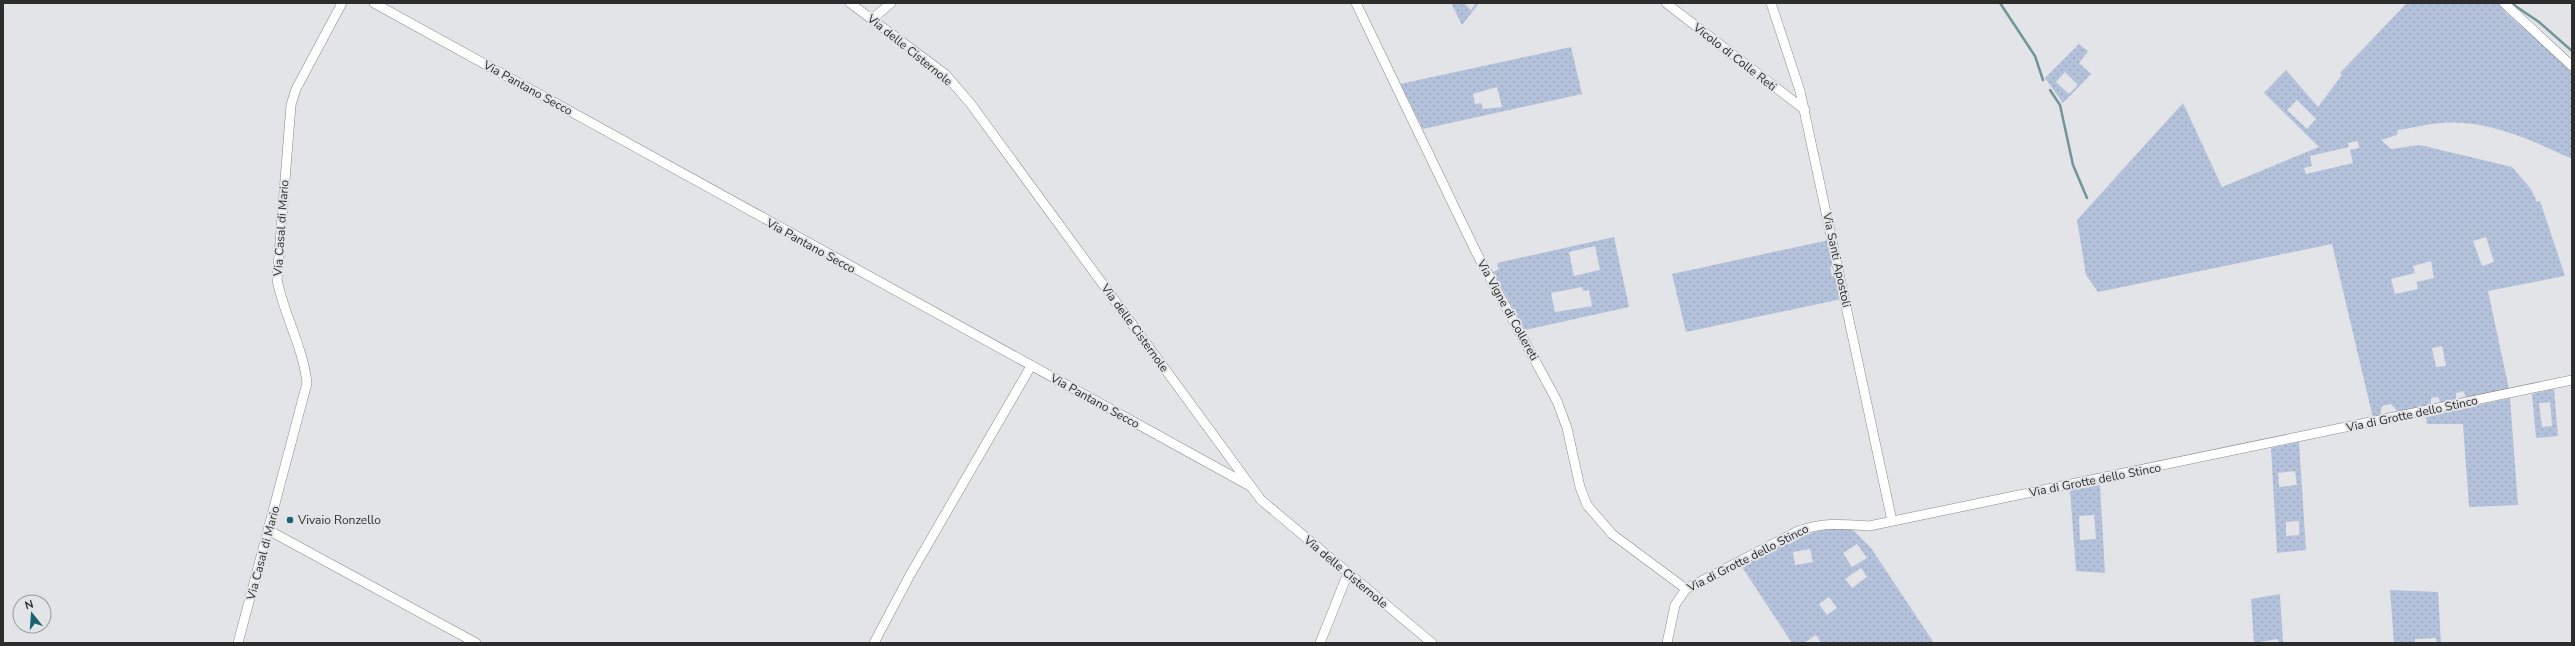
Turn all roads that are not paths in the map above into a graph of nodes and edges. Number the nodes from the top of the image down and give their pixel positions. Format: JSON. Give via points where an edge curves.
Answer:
{"nodes":[{"id":1,"x":342,"y":3,"type":"edge"},
{"id":2,"x":374,"y":3,"type":"edge"},
{"id":3,"x":850,"y":3,"type":"edge"},
{"id":4,"x":891,"y":3,"type":"edge"},
{"id":5,"x":1356,"y":3,"type":"edge"},
{"id":6,"x":1666,"y":3,"type":"edge"},
{"id":7,"x":1771,"y":3,"type":"edge"},
{"id":8,"x":2504,"y":3,"type":"edge"},
{"id":9,"x":872,"y":19,"type":"junction"},
{"id":10,"x":2572,"y":66,"type":"edge"},
{"id":11,"x":1805,"y":110,"type":"junction"},
{"id":12,"x":1031,"y":366,"type":"junction"},
{"id":13,"x":2572,"y":380,"type":"edge"},
{"id":14,"x":1250,"y":486,"type":"junction"},
{"id":15,"x":1892,"y":521,"type":"junction"},
{"id":16,"x":270,"y":530,"type":"junction"},
{"id":17,"x":1348,"y":573,"type":"junction"},
{"id":18,"x":1686,"y":589,"type":"junction"},
{"id":19,"x":238,"y":643,"type":"edge"},
{"id":20,"x":476,"y":643,"type":"edge"},
{"id":21,"x":874,"y":643,"type":"edge"},
{"id":22,"x":1320,"y":643,"type":"edge"},
{"id":23,"x":1432,"y":643,"type":"edge"},
{"id":24,"x":1667,"y":643,"type":"edge"}],
"edges":[{"from":1,"to":16,"type":"street","name":"Via Casal di Mario","via":[[296,89],[291,104],[277,280],[307,383]]},
{"from":2,"to":12,"type":"street","name":"Via Pantano Secco"},
{"from":3,"to":9,"type":"street","name":"Via delle Cisternole"},
{"from":4,"to":9,"type":"street"},
{"from":5,"to":18,"type":"street","name":"Via Vigne di Collereti","via":[[1476,252],[1557,401],[1567,428],[1580,487],[1587,505],[1612,534]]},
{"from":6,"to":11,"type":"street","name":"Vicolo di Colle Reti"},
{"from":7,"to":11,"type":"street","name":"Via Santi Apostoli"},
{"from":8,"to":10,"type":"street"},
{"from":9,"to":14,"type":"street","name":"Via delle Cisternole","via":[[945,74],[993,131]]},
{"from":11,"to":15,"type":"street","name":"Via Santi Apostoli"},
{"from":12,"to":14,"type":"street","name":"Via Pantano Secco"},
{"from":12,"to":21,"type":"street","via":[[910,575]]},
{"from":13,"to":15,"type":"street","name":"Via di Grotte dello Stinco"},
{"from":14,"to":17,"type":"street","name":"Via delle Cisternole","via":[[1262,500]]},
{"from":15,"to":18,"type":"street","name":"Via di Grotte dello Stinco","via":[[1869,526],[1827,523],[1812,526]]},
{"from":16,"to":19,"type":"street","name":"Via Casal di Mario"},
{"from":16,"to":20,"type":"street"},
{"from":17,"to":22,"type":"street"},
{"from":17,"to":23,"type":"street","name":"Via delle Cisternole"},
{"from":18,"to":24,"type":"street","name":"Via di Grotte dello Stinco","via":[[1675,606]]}]}
